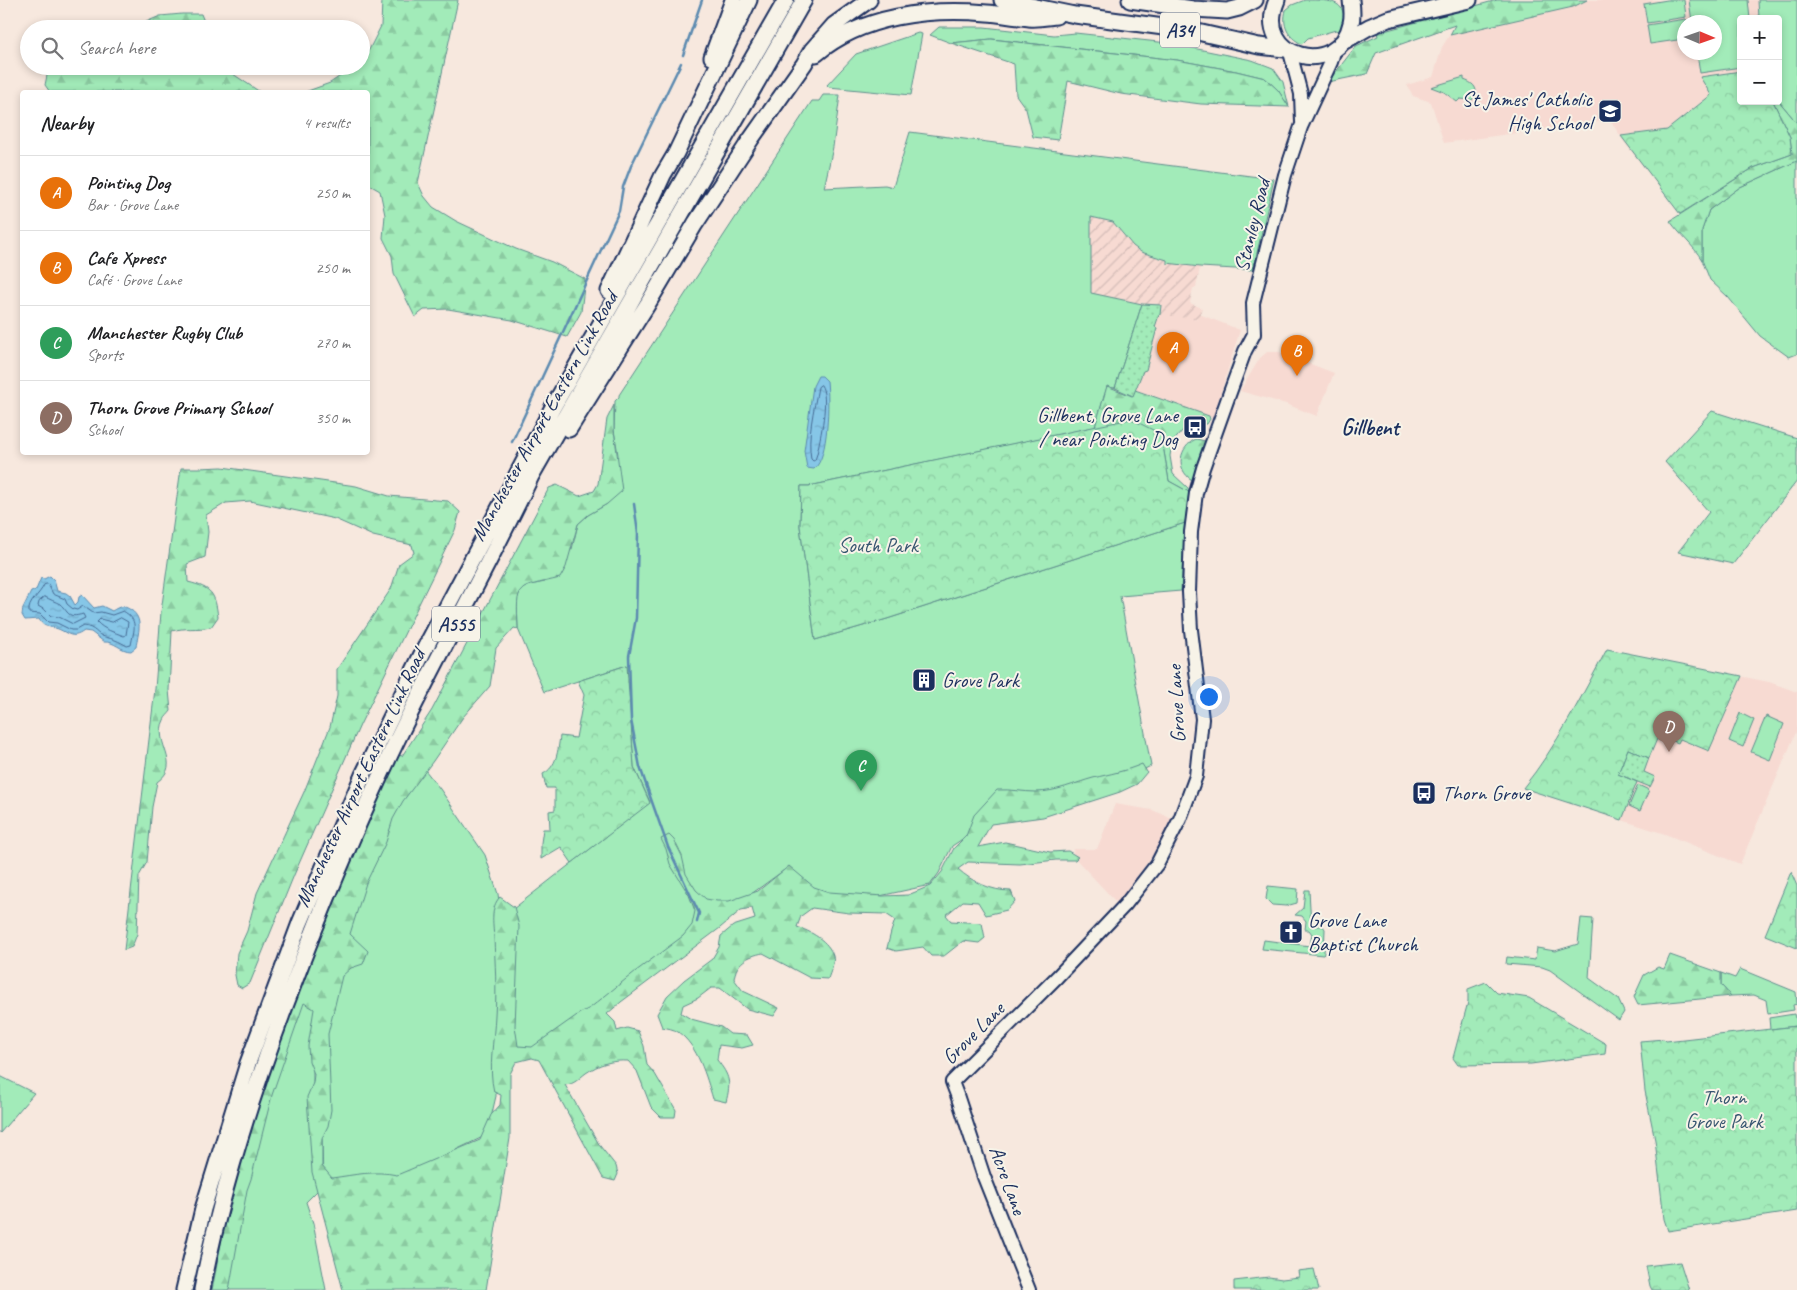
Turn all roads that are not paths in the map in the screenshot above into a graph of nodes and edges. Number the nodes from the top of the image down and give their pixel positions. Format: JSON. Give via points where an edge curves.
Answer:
{"nodes":[{"id":1,"x":733,"y":0,"type":"edge"},
{"id":2,"x":749,"y":0,"type":"edge"},
{"id":3,"x":786,"y":0,"type":"edge"},
{"id":4,"x":804,"y":0,"type":"edge"},
{"id":5,"x":869,"y":0,"type":"edge"},
{"id":6,"x":1002,"y":0,"type":"edge"},
{"id":7,"x":1130,"y":0,"type":"edge"},
{"id":8,"x":1255,"y":0,"type":"edge"},
{"id":9,"x":1277,"y":0,"type":"edge"},
{"id":10,"x":1351,"y":0,"type":"edge"},
{"id":11,"x":1469,"y":0,"type":"edge"},
{"id":12,"x":1075,"y":15,"type":"junction"},
{"id":13,"x":1337,"y":46,"type":"junction"},
{"id":14,"x":1288,"y":50,"type":"junction"},
{"id":15,"x":804,"y":64,"type":"junction"},
{"id":16,"x":1302,"y":127,"type":"junction"},
{"id":17,"x":663,"y":175,"type":"junction"},
{"id":18,"x":1254,"y":334,"type":"joint"},
{"id":19,"x":553,"y":407,"type":"junction"},
{"id":20,"x":511,"y":519,"type":"junction"},
{"id":21,"x":952,"y":1082,"type":"joint"},
{"id":22,"x":184,"y":1290,"type":"edge"},
{"id":23,"x":202,"y":1290,"type":"edge"},
{"id":24,"x":1029,"y":1290,"type":"edge"}],
"edges":[{"from":1,"to":17,"type":"highway","via":[[718,44],[670,149]]},
{"from":2,"to":17,"type":"highway"},
{"from":3,"to":19,"type":"highway","name":"Manchester Airport Eastern Link Road","number":"A555"},
{"from":4,"to":20,"type":"highway","name":"Manchester Airport Eastern Link Road","number":"A555","via":[[531,476]]},
{"from":5,"to":15,"type":"highway","via":[[827,31]]},
{"from":6,"to":12,"type":"highway","number":"A34"},
{"from":7,"to":8,"type":"highway","number":"A34","via":[[1227,11]]},
{"from":9,"to":14,"type":"highway","via":[[1272,14],[1273,27]]},
{"from":10,"to":13,"type":"highway","via":[[1350,26]]},
{"from":11,"to":13,"type":"highway","number":"A34","via":[[1388,19]]},
{"from":12,"to":14,"type":"highway","number":"A34"},
{"from":12,"to":15,"type":"highway","via":[[1030,18],[964,12],[902,16],[864,26],[842,36]]},
{"from":13,"to":14,"type":"highway","number":"A34","via":[[1316,57],[1302,57]]},
{"from":13,"to":16,"type":"main road","name":"Stanley Road"},
{"from":14,"to":16,"type":"main road","name":"Stanley Road","via":[[1301,94]]},
{"from":15,"to":20,"type":"highway","via":[[695,224]]},
{"from":16,"to":18,"type":"main road","name":"Stanley Road","via":[[1285,175],[1253,303]]},
{"from":17,"to":19,"type":"highway"},
{"from":18,"to":21,"type":"main road","name":"Grove Lane","via":[[1211,446],[1194,506],[1189,592],[1202,720],[1196,776],[1180,818],[1157,864],[1125,906]]},
{"from":19,"to":22,"type":"highway","name":"Manchester Airport Eastern Link Road","number":"A555","via":[[423,652],[363,775],[316,884],[232,1113],[203,1208]]},
{"from":20,"to":23,"type":"highway","name":"Manchester Airport Eastern Link Road","number":"A555","via":[[381,774],[310,938],[246,1119]]},
{"from":21,"to":24,"type":"main road","name":"Acre Lane","via":[[984,1177]]}]}
